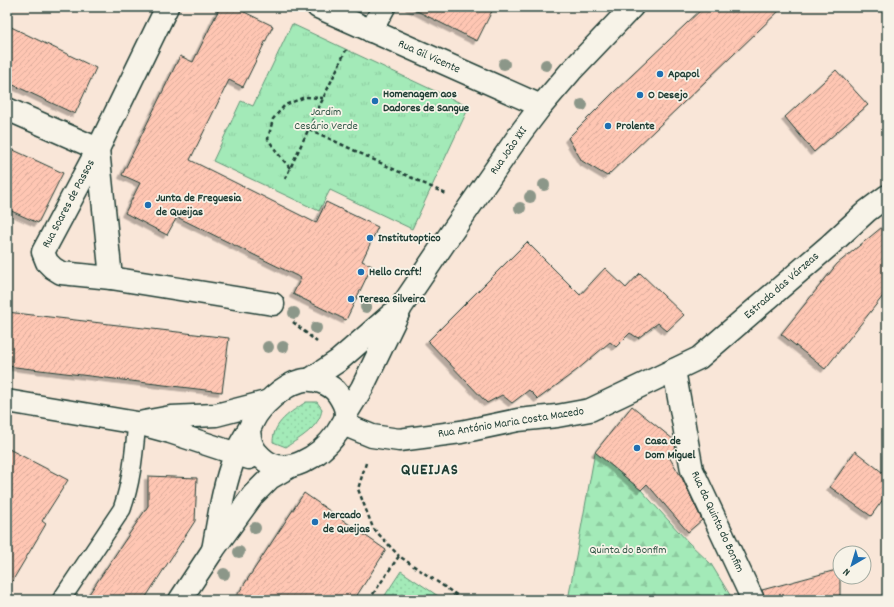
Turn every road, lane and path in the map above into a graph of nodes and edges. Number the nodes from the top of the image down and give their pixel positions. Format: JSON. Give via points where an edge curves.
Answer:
{"nodes":[{"id":1,"x":167,"y":7,"type":"edge"},
{"id":2,"x":318,"y":7,"type":"edge"},
{"id":3,"x":384,"y":7,"type":"edge"},
{"id":4,"x":632,"y":7,"type":"edge"},
{"id":5,"x":370,"y":31,"type":"junction"},
{"id":6,"x":346,"y":50,"type":"dead end"},
{"id":7,"x":323,"y":98,"type":"junction"},
{"id":8,"x":541,"y":106,"type":"junction"},
{"id":9,"x":7,"y":109,"type":"edge"},
{"id":10,"x":309,"y":128,"type":"junction"},
{"id":11,"x":98,"y":149,"type":"junction"},
{"id":12,"x":290,"y":168,"type":"junction"},
{"id":13,"x":284,"y":179,"type":"dead end"},
{"id":14,"x":887,"y":196,"type":"edge"},
{"id":15,"x":470,"y":206,"type":"junction"},
{"id":16,"x":111,"y":278,"type":"junction"},
{"id":17,"x":273,"y":304,"type":"joint"},
{"id":18,"x":401,"y":307,"type":"junction"},
{"id":19,"x":338,"y":361,"type":"junction"},
{"id":20,"x":674,"y":370,"type":"junction"},
{"id":21,"x":311,"y":379,"type":"junction"},
{"id":22,"x":7,"y":401,"type":"edge"},
{"id":23,"x":266,"y":402,"type":"junction"},
{"id":24,"x":344,"y":419,"type":"junction"},
{"id":25,"x":137,"y":423,"type":"junction"},
{"id":26,"x":249,"y":430,"type":"junction"},
{"id":27,"x":372,"y":436,"type":"junction"},
{"id":28,"x":235,"y":454,"type":"junction"},
{"id":29,"x":266,"y":462,"type":"junction"},
{"id":30,"x":289,"y":466,"type":"junction"},
{"id":31,"x":213,"y":550,"type":"junction"},
{"id":32,"x":399,"y":556,"type":"junction"},
{"id":33,"x":455,"y":593,"type":"junction"},
{"id":34,"x":61,"y":600,"type":"edge"},
{"id":35,"x":180,"y":600,"type":"edge"},
{"id":36,"x":370,"y":600,"type":"edge"},
{"id":37,"x":448,"y":600,"type":"edge"},
{"id":38,"x":464,"y":600,"type":"edge"},
{"id":39,"x":754,"y":600,"type":"edge"}],
"edges":[{"from":1,"to":11,"type":"street","name":"Rua Soares de Passos"},
{"from":2,"to":5,"type":"street","name":"Rua Gil Vicente"},
{"from":3,"to":5,"type":"street"},
{"from":4,"to":8,"type":"street","name":"Rua João XXI"},
{"from":5,"to":8,"type":"street","name":"Rua Gil Vicente"},
{"from":6,"to":7,"type":"path"},
{"from":7,"to":10,"type":"path"},
{"from":7,"to":12,"type":"path","via":[[305,97],[285,105],[273,119],[268,139]]},
{"from":8,"to":15,"type":"street","name":"Rua João XXI"},
{"from":9,"to":11,"type":"street"},
{"from":10,"to":12,"type":"path"},
{"from":10,"to":15,"type":"path"},
{"from":11,"to":16,"type":"street","name":"Rua Soares de Passos"},
{"from":11,"to":16,"type":"street","name":"Rua Soares de Passos","via":[[43,252],[47,262],[61,273]]},
{"from":12,"to":13,"type":"path"},
{"from":14,"to":20,"type":"street","name":"Estrada das Várzeas","via":[[699,358]]},
{"from":15,"to":18,"type":"street","name":"Rua João XXI"},
{"from":16,"to":17,"type":"street","name":"Rua Soares de Passos"},
{"from":17,"to":19,"type":"path"},
{"from":18,"to":19,"type":"street","name":"Rua João XXI"},
{"from":18,"to":24,"type":"street","name":"Rua João XXI"},
{"from":19,"to":21,"type":"street","name":"Rua João XXI"},
{"from":20,"to":27,"type":"street","name":"Rua António Maria Costa Macedo","via":[[590,410],[400,440]]},
{"from":20,"to":39,"type":"street","name":"Rua da Quinta do Bonfim","via":[[692,470]]},
{"from":21,"to":23,"type":"street","via":[[286,388]]},
{"from":21,"to":24,"type":"street","via":[[336,392],[343,401]]},
{"from":22,"to":25,"type":"street"},
{"from":23,"to":25,"type":"street","via":[[216,415],[171,417]]},
{"from":23,"to":26,"type":"street"},
{"from":24,"to":27,"type":"street","name":"Rua António Maria Costa Macedo"},
{"from":24,"to":30,"type":"street","via":[[332,438],[317,453],[305,461]]},
{"from":25,"to":28,"type":"street"},
{"from":25,"to":34,"type":"lane","via":[[130,480],[122,509]]},
{"from":26,"to":28,"type":"street"},
{"from":26,"to":29,"type":"street","via":[[250,443]]},
{"from":27,"to":32,"type":"path","via":[[358,489],[373,528]]},
{"from":28,"to":29,"type":"street"},
{"from":28,"to":31,"type":"street","via":[[224,489]]},
{"from":29,"to":30,"type":"street","via":[[277,466]]},
{"from":30,"to":31,"type":"street","via":[[270,478],[253,495]]},
{"from":31,"to":35,"type":"street"},
{"from":32,"to":33,"type":"path"},
{"from":32,"to":36,"type":"path"},
{"from":33,"to":37,"type":"path"},
{"from":33,"to":38,"type":"path"}]}
